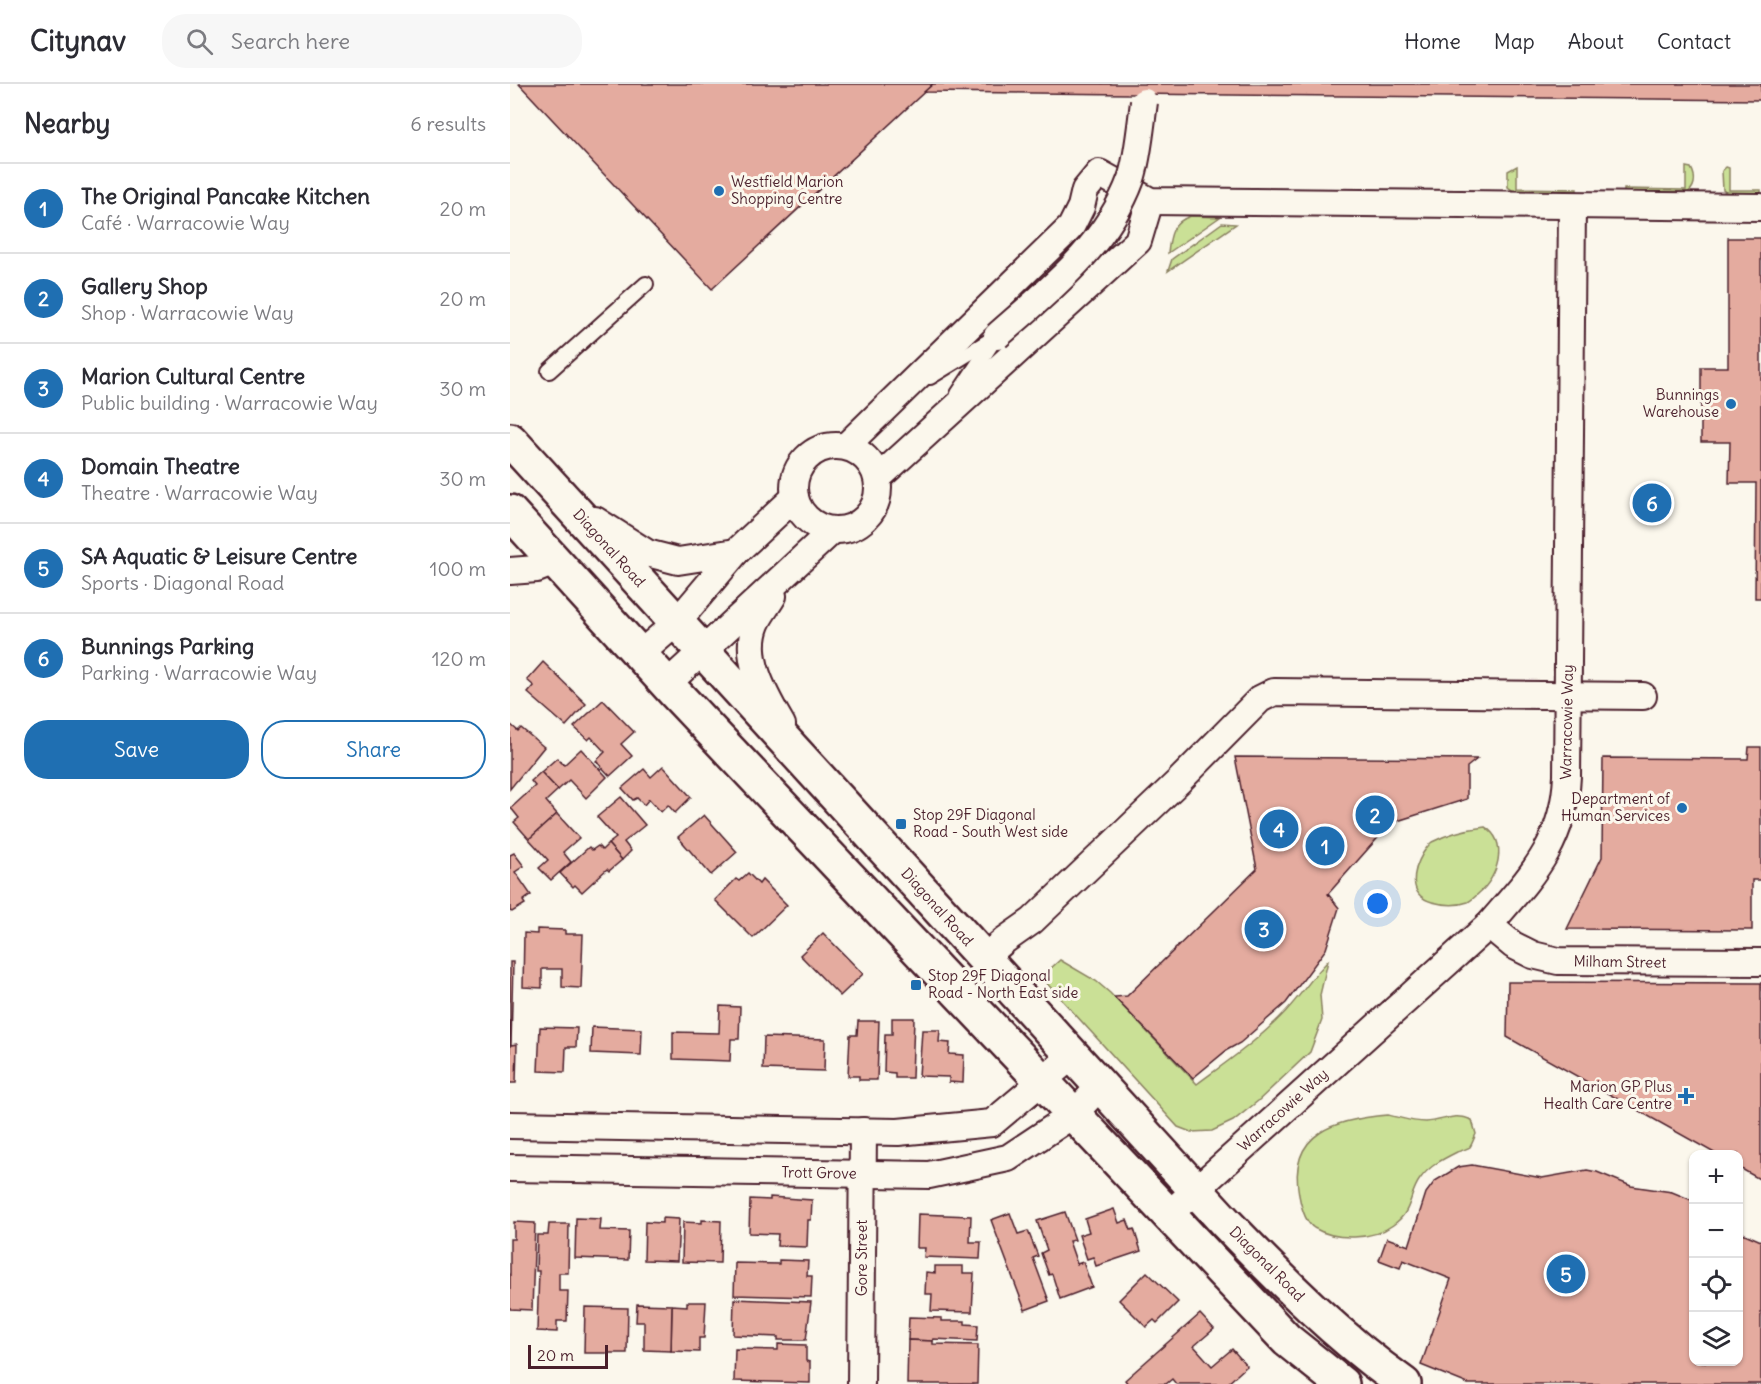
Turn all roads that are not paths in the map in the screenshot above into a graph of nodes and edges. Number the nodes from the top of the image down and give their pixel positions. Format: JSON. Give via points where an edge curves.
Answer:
{"nodes":[{"id":1,"x":1144,"y":93,"type":"edge"},
{"id":2,"x":1150,"y":201,"type":"junction"},
{"id":3,"x":1572,"y":206,"type":"junction"},
{"id":4,"x":1761,"y":207,"type":"edge"},
{"id":5,"x":646,"y":284,"type":"dead end"},
{"id":6,"x":997,"y":336,"type":"junction"},
{"id":7,"x":549,"y":371,"type":"dead end"},
{"id":8,"x":897,"y":397,"type":"junction"},
{"id":9,"x":937,"y":425,"type":"junction"},
{"id":10,"x":510,"y":440,"type":"edge"},
{"id":11,"x":846,"y":446,"type":"junction"},
{"id":12,"x":878,"y":478,"type":"junction"},
{"id":13,"x":795,"y":497,"type":"junction"},
{"id":14,"x":564,"y":500,"type":"junction"},
{"id":15,"x":510,"y":512,"type":"edge"},
{"id":16,"x":833,"y":530,"type":"junction"},
{"id":17,"x":736,"y":552,"type":"junction"},
{"id":18,"x":555,"y":562,"type":"junction"},
{"id":19,"x":510,"y":571,"type":"edge"},
{"id":20,"x":789,"y":571,"type":"junction"},
{"id":21,"x":677,"y":622,"type":"junction"},
{"id":22,"x":703,"y":651,"type":"junction"},
{"id":23,"x":640,"y":654,"type":"junction"},
{"id":24,"x":667,"y":684,"type":"junction"},
{"id":25,"x":1568,"y":695,"type":"junction"},
{"id":26,"x":1643,"y":696,"type":"dead end"},
{"id":27,"x":802,"y":759,"type":"junction"},
{"id":28,"x":1489,"y":925,"type":"junction"},
{"id":29,"x":984,"y":958,"type":"junction"},
{"id":30,"x":1761,"y":962,"type":"edge"},
{"id":31,"x":1072,"y":1056,"type":"junction"},
{"id":32,"x":1042,"y":1082,"type":"junction"},
{"id":33,"x":1100,"y":1086,"type":"junction"},
{"id":34,"x":1074,"y":1114,"type":"junction"},
{"id":35,"x":510,"y":1125,"type":"edge"},
{"id":36,"x":863,"y":1131,"type":"junction"},
{"id":37,"x":510,"y":1168,"type":"edge"},
{"id":38,"x":863,"y":1174,"type":"junction"},
{"id":39,"x":1195,"y":1189,"type":"junction"},
{"id":40,"x":1168,"y":1215,"type":"junction"},
{"id":41,"x":861,"y":1384,"type":"edge"},
{"id":42,"x":1342,"y":1384,"type":"edge"},
{"id":43,"x":1404,"y":1384,"type":"edge"}],
"edges":[{"from":1,"to":6,"type":"street","bridge":true,"via":[[1131,178],[1109,225],[1057,284]]},
{"from":2,"to":3,"type":"street"},
{"from":2,"to":8,"type":"street","via":[[1099,173],[1085,190],[1071,227]]},
{"from":2,"to":9,"type":"street","via":[[1138,241]]},
{"from":3,"to":4,"type":"street"},
{"from":3,"to":25,"type":"street","name":"Warracowie Way"},
{"from":5,"to":7,"type":"lane"},
{"from":6,"to":8,"type":"lane"},
{"from":6,"to":9,"type":"lane"},
{"from":8,"to":11,"type":"street"},
{"from":9,"to":12,"type":"street"},
{"from":10,"to":14,"type":"main road","name":"Diagonal Road"},
{"from":11,"to":12,"type":"street","via":[[866,458]]},
{"from":11,"to":13,"type":"street","via":[[820,448],[808,456],[796,474]]},
{"from":12,"to":16,"type":"street","via":[[879,492],[867,517],[857,525]]},
{"from":13,"to":16,"type":"street","via":[[808,520]]},
{"from":13,"to":17,"type":"street"},
{"from":14,"to":17,"type":"street","via":[[647,553],[678,561]]},
{"from":14,"to":21,"type":"main road","name":"Diagonal Road"},
{"from":15,"to":18,"type":"main road"},
{"from":16,"to":20,"type":"street"},
{"from":17,"to":21,"type":"street"},
{"from":18,"to":19,"type":"street","via":[[537,569]]},
{"from":18,"to":23,"type":"main road"},
{"from":20,"to":22,"type":"street"},
{"from":20,"to":27,"type":"street","via":[[756,624],[752,642],[755,668],[769,703]]},
{"from":21,"to":22,"type":"main road","name":"Diagonal Road"},
{"from":21,"to":23,"type":"street"},
{"from":22,"to":24,"type":"street"},
{"from":22,"to":27,"type":"main road","name":"Diagonal Road"},
{"from":23,"to":24,"type":"main road"},
{"from":24,"to":32,"type":"main road"},
{"from":25,"to":26,"type":"street"},
{"from":25,"to":28,"type":"street","name":"Warracowie Way","via":[[1566,800],[1561,819],[1534,873]]},
{"from":25,"to":29,"type":"street","via":[[1274,692],[1260,699],[1032,921]]},
{"from":27,"to":29,"type":"main road","name":"Diagonal Road"},
{"from":28,"to":30,"type":"street","name":"Milham Street","via":[[1513,945],[1558,961]]},
{"from":28,"to":39,"type":"street","name":"Warracowie Way"},
{"from":29,"to":31,"type":"main road","name":"Diagonal Road"},
{"from":31,"to":32,"type":"street"},
{"from":31,"to":33,"type":"main road","name":"Diagonal Road"},
{"from":32,"to":34,"type":"main road"},
{"from":32,"to":36,"type":"street","via":[[992,1123],[898,1132]]},
{"from":33,"to":34,"type":"street","name":"Trott Grove"},
{"from":33,"to":39,"type":"main road","name":"Diagonal Road"},
{"from":34,"to":38,"type":"street","name":"Trott Grove","via":[[1008,1158],[929,1175]]},
{"from":34,"to":40,"type":"main road"},
{"from":35,"to":36,"type":"street"},
{"from":36,"to":38,"type":"street","name":"Gore Street"},
{"from":37,"to":38,"type":"street","name":"Trott Grove"},
{"from":38,"to":41,"type":"street","name":"Gore Street"},
{"from":39,"to":40,"type":"street","name":"Warracowie Way"},
{"from":39,"to":43,"type":"main road","name":"Diagonal Road","via":[[1274,1273]]},
{"from":40,"to":42,"type":"main road","via":[[1287,1340]]}]}
